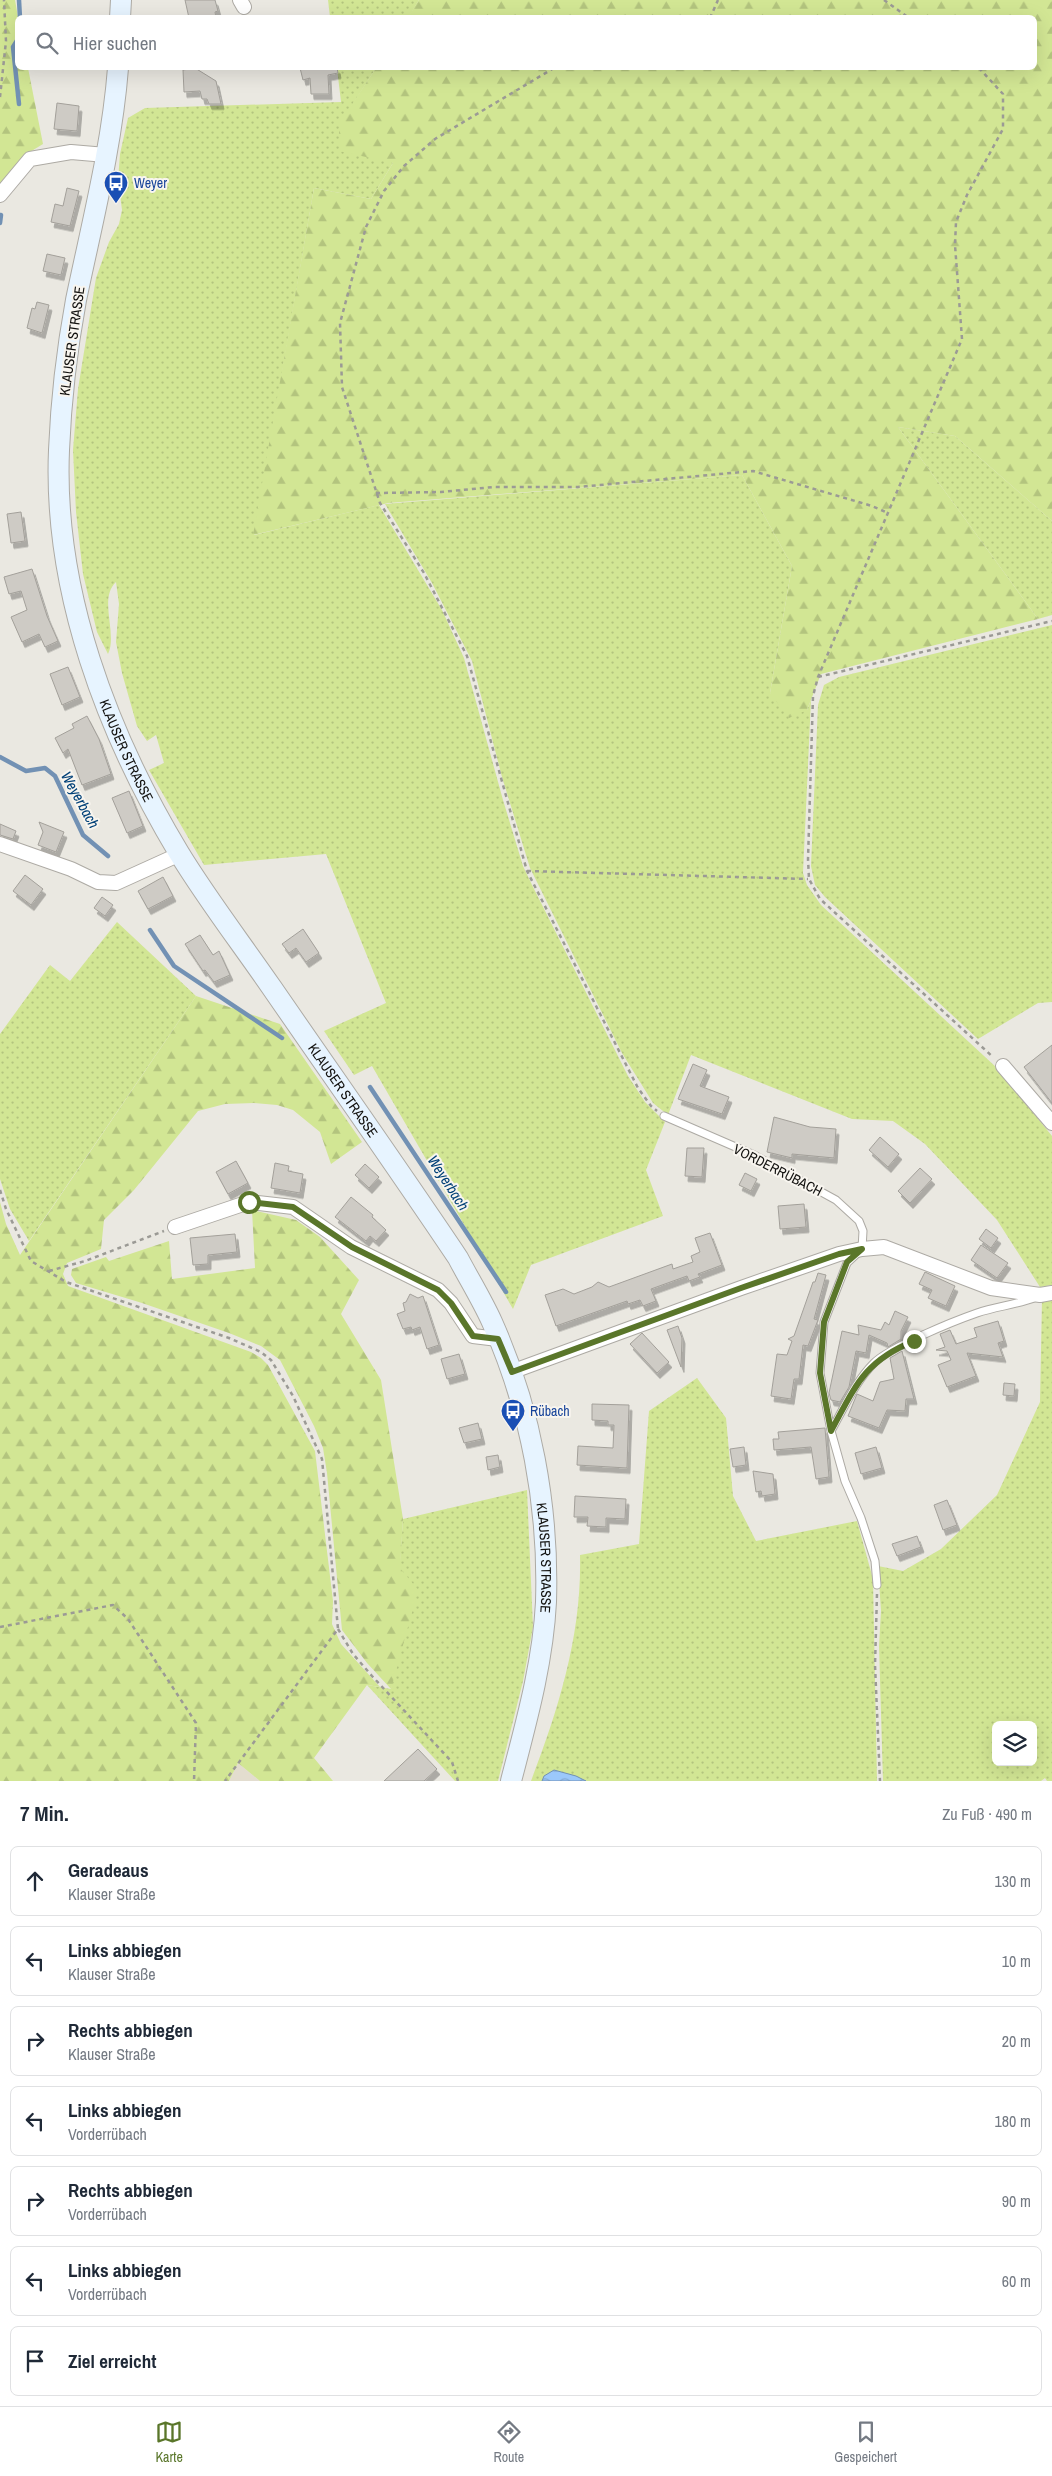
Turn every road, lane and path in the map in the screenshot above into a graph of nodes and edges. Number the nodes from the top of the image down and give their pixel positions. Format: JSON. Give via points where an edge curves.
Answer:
{"nodes":[{"id":1,"x":4,"y":0,"type":"edge"},
{"id":2,"x":121,"y":0,"type":"edge"},
{"id":3,"x":718,"y":0,"type":"edge"},
{"id":4,"x":884,"y":0,"type":"edge"},
{"id":5,"x":120,"y":15,"type":"edge"},
{"id":6,"x":711,"y":15,"type":"edge"},
{"id":7,"x":905,"y":15,"type":"edge"},
{"id":8,"x":118,"y":70,"type":"edge"},
{"id":9,"x":551,"y":70,"type":"edge"},
{"id":10,"x":982,"y":70,"type":"edge"},
{"id":11,"x":0,"y":97,"type":"edge"},
{"id":12,"x":106,"y":155,"type":"junction"},
{"id":13,"x":0,"y":195,"type":"edge"},
{"id":14,"x":376,"y":492,"type":"junction"},
{"id":15,"x":888,"y":513,"type":"junction"},
{"id":16,"x":1052,"y":622,"type":"edge"},
{"id":17,"x":818,"y":677,"type":"junction"},
{"id":18,"x":0,"y":844,"type":"edge"},
{"id":19,"x":180,"y":854,"type":"junction"},
{"id":20,"x":528,"y":871,"type":"junction"},
{"id":21,"x":809,"y":880,"type":"junction"},
{"id":22,"x":1003,"y":1066,"type":"joint"},
{"id":23,"x":664,"y":1116,"type":"joint"},
{"id":24,"x":1052,"y":1123,"type":"edge"},
{"id":25,"x":0,"y":1190,"type":"edge"},
{"id":26,"x":175,"y":1227,"type":"joint"},
{"id":27,"x":862,"y":1249,"type":"junction"},
{"id":28,"x":48,"y":1271,"type":"junction"},
{"id":29,"x":1046,"y":1294,"type":"edge"},
{"id":30,"x":498,"y":1339,"type":"junction"},
{"id":31,"x":512,"y":1372,"type":"junction"},
{"id":32,"x":831,"y":1431,"type":"junction"},
{"id":33,"x":877,"y":1585,"type":"joint"},
{"id":34,"x":0,"y":1627,"type":"edge"},
{"id":35,"x":338,"y":1630,"type":"junction"},
{"id":36,"x":194,"y":1781,"type":"edge"},
{"id":37,"x":225,"y":1781,"type":"edge"},
{"id":38,"x":458,"y":1781,"type":"edge"},
{"id":39,"x":511,"y":1781,"type":"edge"},
{"id":40,"x":880,"y":1781,"type":"edge"}],
"edges":[{"from":1,"to":11,"type":"path","via":[[6,41]]},
{"from":2,"to":5,"type":"main road"},
{"from":3,"to":6,"type":"path"},
{"from":4,"to":7,"type":"path"},
{"from":8,"to":12,"type":"main road","name":"KLAUSER STRASSE"},
{"from":9,"to":14,"type":"path","via":[[435,139],[404,166],[384,191],[366,228],[340,323],[342,387]]},
{"from":10,"to":15,"type":"path","via":[[1003,94],[1003,129],[956,222],[954,245],[962,339]]},
{"from":12,"to":13,"type":"street","via":[[71,152],[30,159]]},
{"from":12,"to":19,"type":"main road","name":"KLAUSER STRASSE","via":[[65,372],[59,451],[60,505],[67,568],[87,651],[138,780]]},
{"from":14,"to":15,"type":"path","via":[[578,487],[752,472]]},
{"from":14,"to":20,"type":"path","via":[[424,573],[467,656]]},
{"from":15,"to":17,"type":"path"},
{"from":16,"to":17,"type":"path"},
{"from":17,"to":21,"type":"path","via":[[813,696]]},
{"from":18,"to":19,"type":"street","via":[[98,882],[116,883]]},
{"from":19,"to":30,"type":"main road","name":"KLAUSER STRASSE","via":[[458,1258]]},
{"from":20,"to":21,"type":"path"},
{"from":20,"to":23,"type":"path","via":[[638,1088],[650,1106]]},
{"from":21,"to":22,"type":"path","via":[[820,899]]},
{"from":22,"to":24,"type":"street"},
{"from":23,"to":27,"type":"lane","name":"VORDERRÜBACH","via":[[754,1155],[836,1200],[859,1222],[863,1231]]},
{"from":25,"to":28,"type":"path","via":[[31,1261]]},
{"from":26,"to":28,"type":"path","via":[[85,1261]]},
{"from":26,"to":30,"type":"street","via":[[249,1202],[293,1207],[352,1247],[438,1290],[473,1336]]},
{"from":27,"to":29,"type":"street","via":[[884,1247],[991,1288]]},
{"from":27,"to":31,"type":"street","via":[[741,1288]]},
{"from":27,"to":32,"type":"lane","via":[[847,1262],[824,1322],[820,1373]]},
{"from":28,"to":35,"type":"path","via":[[66,1282],[229,1338],[271,1360],[293,1396],[322,1459]]},
{"from":29,"to":32,"type":"lane","via":[[978,1313],[891,1350],[874,1363],[853,1391]]},
{"from":30,"to":31,"type":"main road","name":"KLAUSER STRASSE"},
{"from":31,"to":39,"type":"main road","name":"KLAUSER STRASSE","via":[[534,1453],[542,1501],[546,1603],[535,1685]]},
{"from":32,"to":33,"type":"lane","via":[[845,1481],[875,1560]]},
{"from":33,"to":40,"type":"path","via":[[875,1664]]},
{"from":34,"to":36,"type":"path","via":[[113,1604],[128,1619],[196,1723]]},
{"from":35,"to":37,"type":"path"},
{"from":35,"to":38,"type":"path","via":[[372,1676],[452,1762]]}]}
